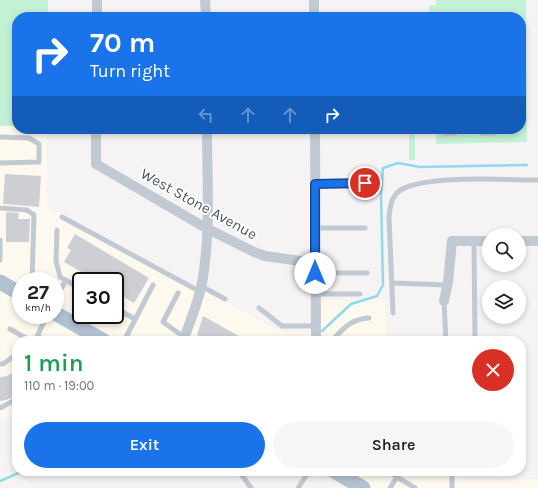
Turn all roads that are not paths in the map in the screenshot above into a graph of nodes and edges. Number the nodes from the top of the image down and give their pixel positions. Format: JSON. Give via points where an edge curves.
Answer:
{"nodes":[{"id":1,"x":97,"y":0,"type":"edge"},
{"id":2,"x":206,"y":0,"type":"edge"},
{"id":3,"x":314,"y":0,"type":"edge"},
{"id":4,"x":97,"y":12,"type":"edge"},
{"id":5,"x":206,"y":12,"type":"edge"},
{"id":6,"x":314,"y":12,"type":"edge"},
{"id":7,"x":96,"y":134,"type":"edge"},
{"id":8,"x":206,"y":134,"type":"edge"},
{"id":9,"x":315,"y":134,"type":"edge"},
{"id":10,"x":0,"y":137,"type":"edge"},
{"id":11,"x":0,"y":163,"type":"edge"},
{"id":12,"x":538,"y":180,"type":"edge"},
{"id":13,"x":365,"y":183,"type":"dead end"},
{"id":14,"x":315,"y":184,"type":"junction"},
{"id":15,"x":0,"y":208,"type":"edge"},
{"id":16,"x":62,"y":217,"type":"dead end"},
{"id":17,"x":206,"y":228,"type":"junction"},
{"id":18,"x":315,"y":228,"type":"junction"},
{"id":19,"x":364,"y":228,"type":"dead end"},
{"id":20,"x":56,"y":230,"type":"dead end"},
{"id":21,"x":0,"y":240,"type":"edge"},
{"id":22,"x":474,"y":241,"type":"junction"},
{"id":23,"x":482,"y":241,"type":"edge"},
{"id":24,"x":526,"y":241,"type":"edge"},
{"id":25,"x":538,"y":241,"type":"edge"},
{"id":26,"x":0,"y":260,"type":"edge"},
{"id":27,"x":315,"y":268,"type":"junction"},
{"id":28,"x":32,"y":272,"type":"edge"},
{"id":29,"x":367,"y":274,"type":"dead end"},
{"id":30,"x":66,"y":280,"type":"junction"},
{"id":31,"x":0,"y":282,"type":"edge"},
{"id":32,"x":72,"y":283,"type":"edge"},
{"id":33,"x":392,"y":283,"type":"junction"},
{"id":34,"x":64,"y":284,"type":"edge"},
{"id":35,"x":153,"y":285,"type":"dead end"},
{"id":36,"x":448,"y":285,"type":"junction"},
{"id":37,"x":12,"y":289,"type":"edge"},
{"id":38,"x":200,"y":289,"type":"junction"},
{"id":39,"x":178,"y":293,"type":"dead end"},
{"id":40,"x":316,"y":294,"type":"junction"},
{"id":41,"x":360,"y":294,"type":"dead end"},
{"id":42,"x":225,"y":299,"type":"dead end"},
{"id":43,"x":444,"y":301,"type":"joint"},
{"id":44,"x":259,"y":308,"type":"dead end"},
{"id":45,"x":124,"y":313,"type":"edge"},
{"id":46,"x":393,"y":313,"type":"dead end"},
{"id":47,"x":369,"y":318,"type":"dead end"},
{"id":48,"x":64,"y":319,"type":"edge"},
{"id":49,"x":135,"y":319,"type":"junction"},
{"id":50,"x":43,"y":324,"type":"edge"},
{"id":51,"x":316,"y":326,"type":"junction"},
{"id":52,"x":10,"y":329,"type":"dead end"},
{"id":53,"x":22,"y":336,"type":"edge"},
{"id":54,"x":37,"y":336,"type":"edge"},
{"id":55,"x":95,"y":336,"type":"edge"},
{"id":56,"x":126,"y":336,"type":"edge"},
{"id":57,"x":180,"y":336,"type":"edge"},
{"id":58,"x":185,"y":336,"type":"edge"},
{"id":59,"x":316,"y":336,"type":"edge"},
{"id":60,"x":336,"y":336,"type":"edge"},
{"id":61,"x":446,"y":336,"type":"edge"},
{"id":62,"x":475,"y":336,"type":"edge"},
{"id":63,"x":12,"y":358,"type":"edge"},
{"id":64,"x":0,"y":364,"type":"edge"},
{"id":65,"x":12,"y":402,"type":"edge"},
{"id":66,"x":0,"y":408,"type":"edge"},
{"id":67,"x":242,"y":476,"type":"edge"},
{"id":68,"x":306,"y":476,"type":"edge"},
{"id":69,"x":346,"y":476,"type":"edge"},
{"id":70,"x":452,"y":476,"type":"edge"},
{"id":71,"x":397,"y":477,"type":"joint"},
{"id":72,"x":251,"y":488,"type":"edge"},
{"id":73,"x":298,"y":488,"type":"edge"},
{"id":74,"x":363,"y":488,"type":"edge"},
{"id":75,"x":390,"y":488,"type":"edge"},
{"id":76,"x":415,"y":488,"type":"edge"},
{"id":77,"x":452,"y":488,"type":"edge"}],
"edges":[{"from":1,"to":4,"type":"street"},
{"from":2,"to":5,"type":"street"},
{"from":3,"to":6,"type":"street"},
{"from":7,"to":17,"type":"street","name":"West Stone Avenue","via":[[96,164]]},
{"from":8,"to":17,"type":"street"},
{"from":9,"to":14,"type":"street"},
{"from":10,"to":11,"type":"lane","via":[[28,138],[39,144],[39,162]]},
{"from":12,"to":33,"type":"lane","via":[[433,180],[408,186],[397,192],[391,202],[389,217]]},
{"from":13,"to":14,"type":"lane"},
{"from":14,"to":18,"type":"street"},
{"from":15,"to":28,"type":"lane","via":[[27,210],[34,215]]},
{"from":16,"to":38,"type":"lane"},
{"from":17,"to":27,"type":"street","name":"West Stone Avenue","via":[[265,256]]},
{"from":17,"to":38,"type":"street"},
{"from":18,"to":19,"type":"lane"},
{"from":18,"to":27,"type":"street"},
{"from":20,"to":30,"type":"lane","via":[[56,260],[60,277]]},
{"from":21,"to":26,"type":"lane"},
{"from":22,"to":23,"type":"street"},
{"from":22,"to":36,"type":"street","via":[[452,241]]},
{"from":22,"to":62,"type":"lane"},
{"from":24,"to":25,"type":"street"},
{"from":27,"to":29,"type":"lane"},
{"from":27,"to":40,"type":"street"},
{"from":30,"to":32,"type":"lane"},
{"from":30,"to":34,"type":"lane"},
{"from":31,"to":37,"type":"main road"},
{"from":33,"to":36,"type":"lane"},
{"from":33,"to":46,"type":"lane"},
{"from":35,"to":49,"type":"lane"},
{"from":36,"to":43,"type":"street"},
{"from":38,"to":42,"type":"lane"},
{"from":38,"to":58,"type":"street"},
{"from":39,"to":57,"type":"lane","via":[[163,322]]},
{"from":40,"to":41,"type":"lane"},
{"from":40,"to":51,"type":"street"},
{"from":43,"to":61,"type":"lane"},
{"from":44,"to":51,"type":"lane","via":[[282,326]]},
{"from":45,"to":49,"type":"lane"},
{"from":47,"to":60,"type":"lane","via":[[350,323]]},
{"from":48,"to":55,"type":"main road"},
{"from":49,"to":56,"type":"lane"},
{"from":50,"to":54,"type":"lane"},
{"from":51,"to":59,"type":"street"},
{"from":52,"to":53,"type":"lane"},
{"from":63,"to":64,"type":"lane"},
{"from":65,"to":66,"type":"lane"},
{"from":67,"to":72,"type":"lane"},
{"from":68,"to":73,"type":"lane"},
{"from":69,"to":74,"type":"main road"},
{"from":70,"to":77,"type":"lane"},
{"from":71,"to":75,"type":"lane"},
{"from":71,"to":76,"type":"lane"}]}
